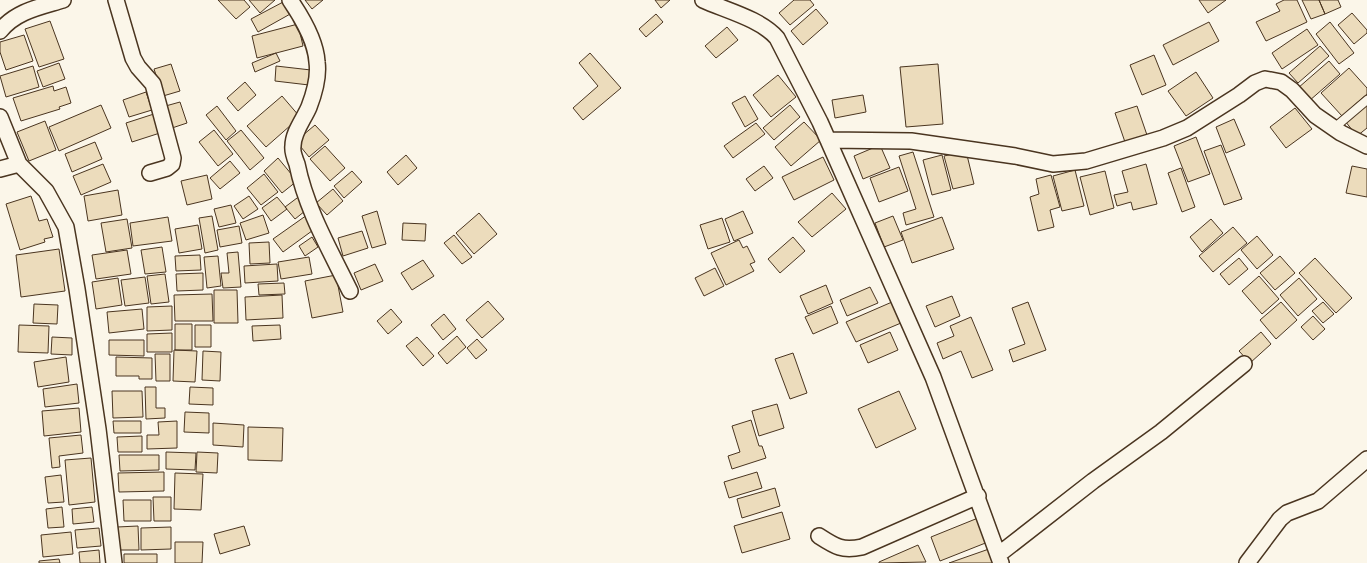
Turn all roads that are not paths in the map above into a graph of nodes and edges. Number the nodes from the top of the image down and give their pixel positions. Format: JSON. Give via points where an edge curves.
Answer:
{"nodes":[{"id":1,"x":63,"y":0,"type":"edge"},
{"id":2,"x":116,"y":0,"type":"edge"},
{"id":3,"x":290,"y":0,"type":"edge"},
{"id":4,"x":703,"y":0,"type":"edge"},
{"id":5,"x":0,"y":31,"type":"edge"},
{"id":6,"x":1367,"y":100,"type":"edge"},
{"id":7,"x":0,"y":117,"type":"edge"},
{"id":8,"x":1334,"y":128,"type":"junction"},
{"id":9,"x":828,"y":140,"type":"junction"},
{"id":10,"x":1367,"y":146,"type":"edge"},
{"id":11,"x":19,"y":164,"type":"junction"},
{"id":12,"x":0,"y":169,"type":"edge"},
{"id":13,"x":150,"y":173,"type":"dead end"},
{"id":14,"x":350,"y":291,"type":"dead end"},
{"id":15,"x":1244,"y":364,"type":"dead end"},
{"id":16,"x":1367,"y":459,"type":"edge"},
{"id":17,"x":978,"y":496,"type":"junction"},
{"id":18,"x":820,"y":536,"type":"dead end"},
{"id":19,"x":1000,"y":559,"type":"edge"},
{"id":20,"x":114,"y":563,"type":"edge"},
{"id":21,"x":1247,"y":563,"type":"edge"}],
"edges":[{"from":1,"to":5,"type":"street","via":[[9,20]]},
{"from":2,"to":13,"type":"street","via":[[133,58],[153,84],[173,158],[167,168]]},
{"from":3,"to":14,"type":"street","via":[[300,14],[318,62],[315,87],[293,146],[299,174],[318,226]]},
{"from":4,"to":9,"type":"street","via":[[760,25],[777,38]]},
{"from":6,"to":8,"type":"lane"},
{"from":7,"to":11,"type":"street"},
{"from":8,"to":9,"type":"street","via":[[1281,82],[1265,79],[1187,128],[1086,161],[1053,164],[911,142]]},
{"from":8,"to":10,"type":"street"},
{"from":9,"to":17,"type":"street","via":[[933,377]]},
{"from":11,"to":12,"type":"street"},
{"from":11,"to":20,"type":"street","via":[[46,191],[66,227],[98,429]]},
{"from":15,"to":19,"type":"street"},
{"from":16,"to":21,"type":"street","via":[[1318,501],[1280,519]]},
{"from":17,"to":18,"type":"street","via":[[862,547],[840,548]]},
{"from":17,"to":19,"type":"street"}]}
